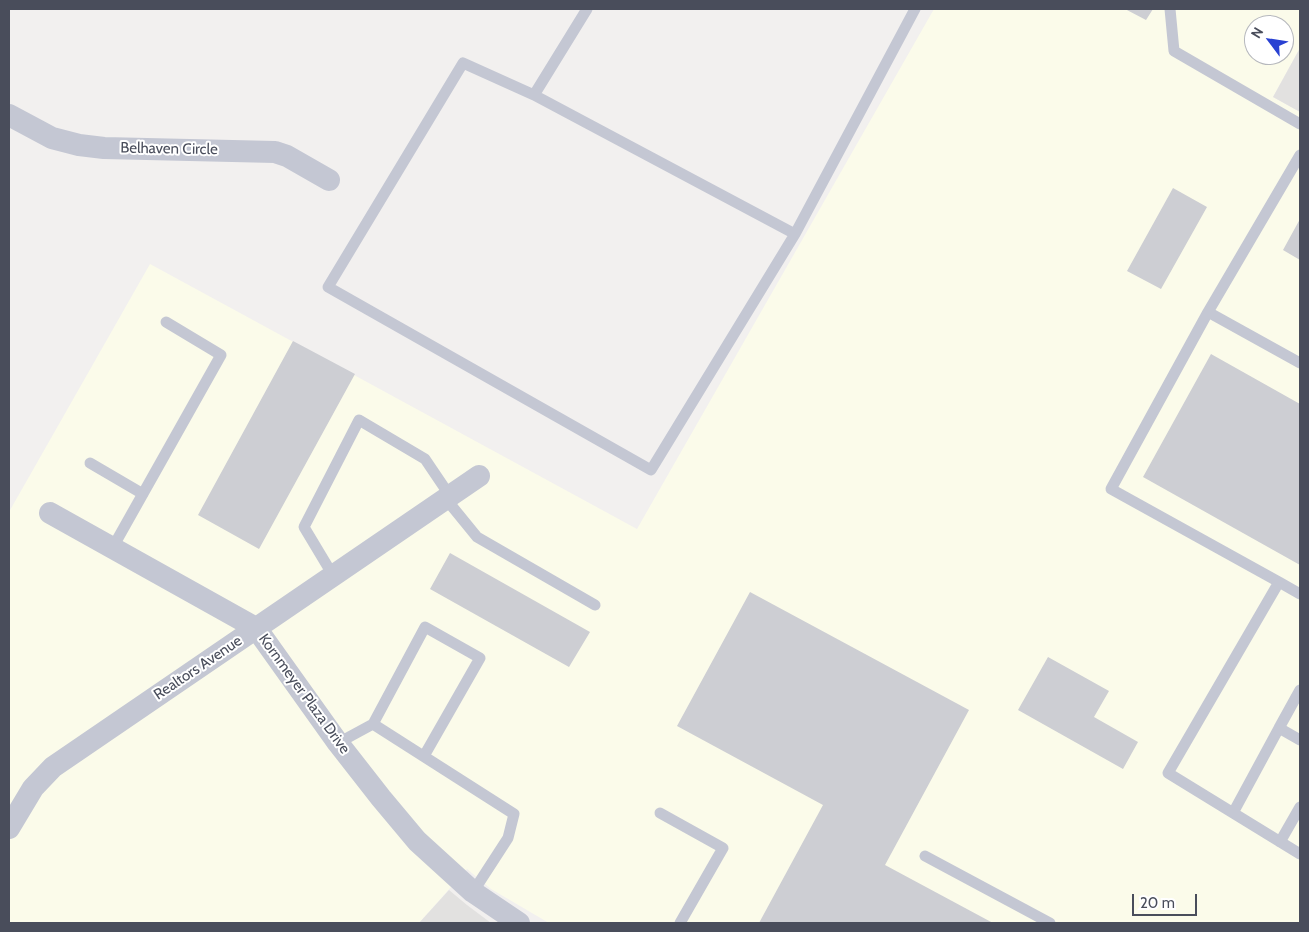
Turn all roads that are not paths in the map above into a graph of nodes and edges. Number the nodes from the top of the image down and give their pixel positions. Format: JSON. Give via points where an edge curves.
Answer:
{"nodes":[{"id":1,"x":587,"y":9,"type":"edge"},
{"id":2,"x":916,"y":9,"type":"edge"},
{"id":3,"x":1170,"y":9,"type":"edge"},
{"id":4,"x":534,"y":95,"type":"junction"},
{"id":5,"x":9,"y":114,"type":"edge"},
{"id":6,"x":1300,"y":124,"type":"edge"},
{"id":7,"x":1300,"y":155,"type":"edge"},
{"id":8,"x":328,"y":180,"type":"dead end"},
{"id":9,"x":795,"y":234,"type":"junction"},
{"id":10,"x":1208,"y":312,"type":"junction"},
{"id":11,"x":166,"y":322,"type":"dead end"},
{"id":12,"x":1300,"y":363,"type":"edge"},
{"id":13,"x":90,"y":463,"type":"dead end"},
{"id":14,"x":479,"y":476,"type":"dead end"},
{"id":15,"x":143,"y":494,"type":"junction"},
{"id":16,"x":448,"y":498,"type":"junction"},
{"id":17,"x":50,"y":513,"type":"dead end"},
{"id":18,"x":113,"y":547,"type":"junction"},
{"id":19,"x":334,"y":577,"type":"junction"},
{"id":20,"x":1279,"y":582,"type":"junction"},
{"id":21,"x":1300,"y":594,"type":"edge"},
{"id":22,"x":595,"y":605,"type":"dead end"},
{"id":23,"x":256,"y":628,"type":"junction"},
{"id":24,"x":1300,"y":690,"type":"edge"},
{"id":25,"x":373,"y":724,"type":"junction"},
{"id":26,"x":1279,"y":728,"type":"junction"},
{"id":27,"x":1300,"y":740,"type":"edge"},
{"id":28,"x":338,"y":743,"type":"junction"},
{"id":29,"x":424,"y":756,"type":"junction"},
{"id":30,"x":1300,"y":807,"type":"edge"},
{"id":31,"x":660,"y":812,"type":"dead end"},
{"id":32,"x":1233,"y":813,"type":"junction"},
{"id":33,"x":9,"y":828,"type":"edge"},
{"id":34,"x":1280,"y":842,"type":"junction"},
{"id":35,"x":1300,"y":854,"type":"edge"},
{"id":36,"x":924,"y":856,"type":"dead end"},
{"id":37,"x":473,"y":892,"type":"junction"},
{"id":38,"x":520,"y":923,"type":"edge"},
{"id":39,"x":680,"y":923,"type":"edge"},
{"id":40,"x":1050,"y":923,"type":"edge"}],
"edges":[{"from":1,"to":4,"type":"lane"},
{"from":2,"to":9,"type":"lane"},
{"from":3,"to":6,"type":"lane","via":[[1174,51]]},
{"from":4,"to":9,"type":"lane"},
{"from":4,"to":9,"type":"lane","via":[[463,63],[328,287],[651,470]]},
{"from":5,"to":8,"type":"street","name":"Belhaven Circle","via":[[52,138],[79,145],[275,152]]},
{"from":7,"to":10,"type":"lane"},
{"from":10,"to":12,"type":"lane"},
{"from":10,"to":20,"type":"lane","via":[[1111,489]]},
{"from":11,"to":15,"type":"lane","via":[[221,355]]},
{"from":13,"to":15,"type":"lane"},
{"from":14,"to":16,"type":"street","name":"Realtors Avenue"},
{"from":15,"to":18,"type":"lane"},
{"from":16,"to":19,"type":"street","name":"Realtors Avenue"},
{"from":16,"to":19,"type":"lane","via":[[425,459],[359,420],[304,527]]},
{"from":16,"to":22,"type":"lane","via":[[477,537]]},
{"from":17,"to":18,"type":"street","name":"Kornmeyer Plaza Drive"},
{"from":18,"to":23,"type":"street","name":"Kornmeyer Plaza Drive"},
{"from":19,"to":23,"type":"street","name":"Realtors Avenue"},
{"from":20,"to":21,"type":"lane"},
{"from":20,"to":32,"type":"lane","via":[[1168,773]]},
{"from":23,"to":28,"type":"street","name":"Kornmeyer Plaza Drive"},
{"from":23,"to":33,"type":"street","name":"Realtors Avenue","via":[[53,767],[33,788]]},
{"from":24,"to":26,"type":"lane"},
{"from":25,"to":28,"type":"lane"},
{"from":25,"to":29,"type":"lane"},
{"from":25,"to":29,"type":"lane","via":[[426,627],[480,658]]},
{"from":26,"to":27,"type":"lane"},
{"from":26,"to":32,"type":"lane"},
{"from":28,"to":37,"type":"street","name":"Kornmeyer Plaza Drive","via":[[417,841]]},
{"from":29,"to":37,"type":"lane","via":[[514,814],[508,838]]},
{"from":30,"to":34,"type":"lane"},
{"from":31,"to":39,"type":"lane","via":[[723,848]]},
{"from":32,"to":34,"type":"lane"},
{"from":34,"to":35,"type":"lane"},
{"from":36,"to":40,"type":"lane"},
{"from":37,"to":38,"type":"street","name":"Kornmeyer Plaza Drive"}]}
